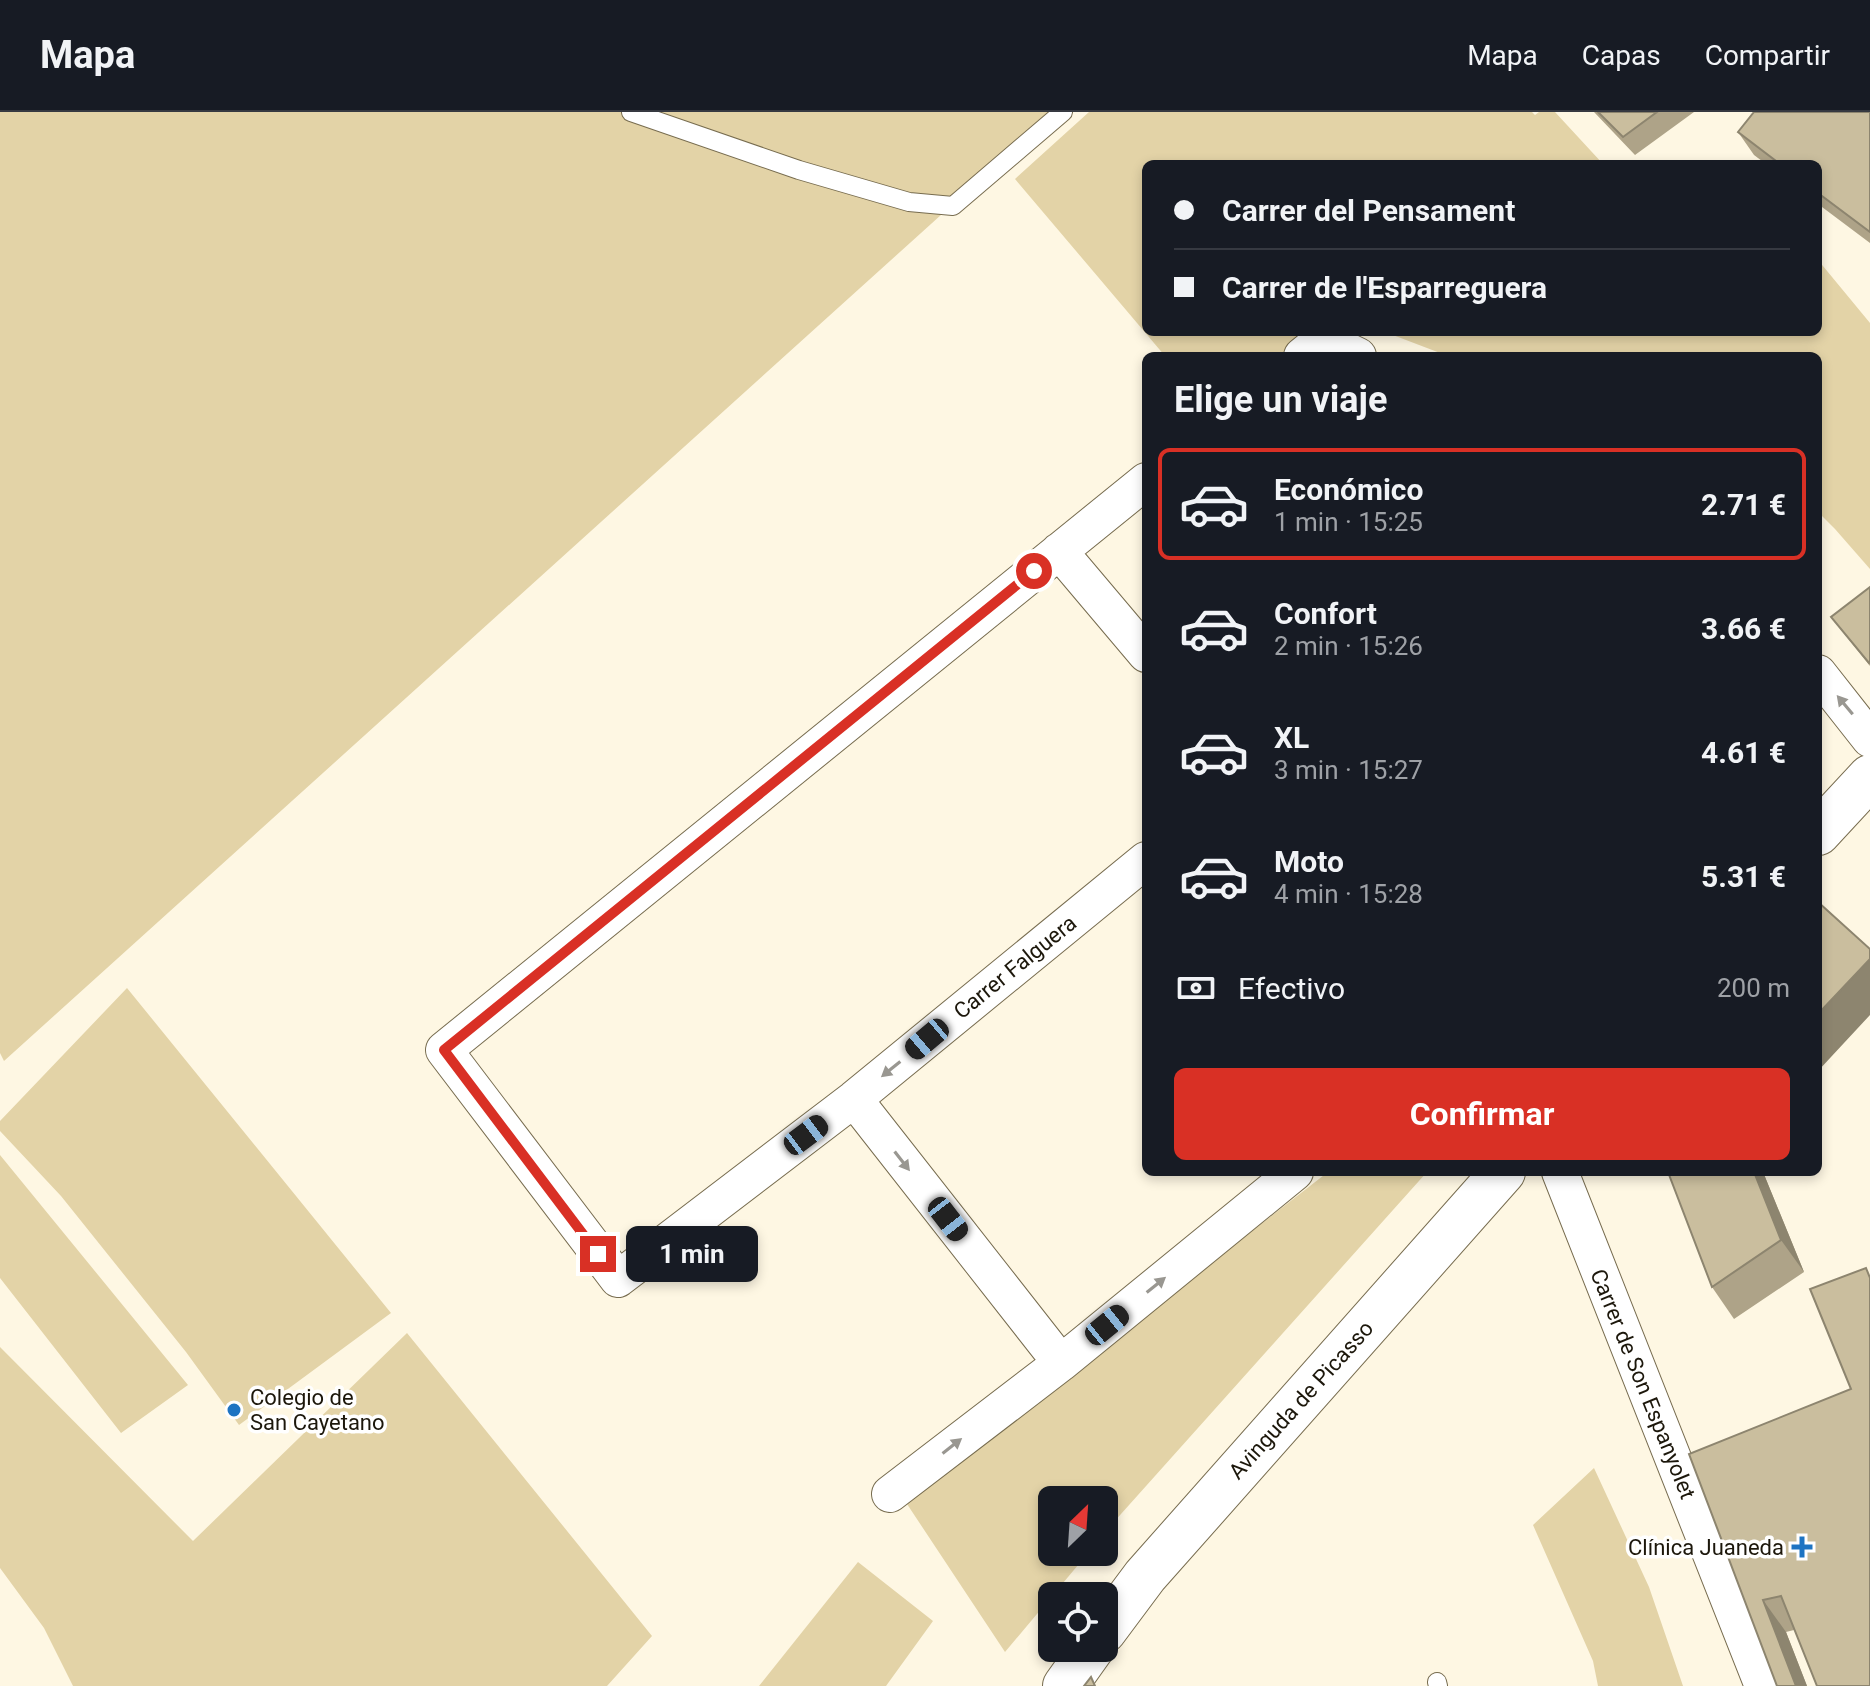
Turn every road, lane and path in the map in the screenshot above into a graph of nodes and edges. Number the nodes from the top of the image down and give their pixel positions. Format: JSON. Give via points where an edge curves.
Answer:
{"nodes":[{"id":1,"x":631,"y":112,"type":"edge"},
{"id":2,"x":1063,"y":112,"type":"edge"},
{"id":3,"x":1307,"y":352,"type":"edge"},
{"id":4,"x":1350,"y":352,"type":"edge"},
{"id":5,"x":1142,"y":484,"type":"edge"},
{"id":6,"x":1059,"y":551,"type":"junction"},
{"id":7,"x":1142,"y":649,"type":"edge"},
{"id":8,"x":1822,"y":678,"type":"edge"},
{"id":9,"x":1870,"y":739,"type":"edge"},
{"id":10,"x":1870,"y":777,"type":"edge"},
{"id":11,"x":1822,"y":829,"type":"edge"},
{"id":12,"x":1142,"y":863,"type":"edge"},
{"id":13,"x":854,"y":1099,"type":"junction"},
{"id":14,"x":1290,"y":1176,"type":"edge"},
{"id":15,"x":1499,"y":1176,"type":"edge"},
{"id":16,"x":1562,"y":1176,"type":"edge"},
{"id":17,"x":1061,"y":1363,"type":"junction"},
{"id":18,"x":890,"y":1494,"type":"dead end"},
{"id":19,"x":1118,"y":1612,"type":"edge"},
{"id":20,"x":1082,"y":1662,"type":"edge"},
{"id":21,"x":1065,"y":1686,"type":"edge"},
{"id":22,"x":1763,"y":1686,"type":"edge"}],
"edges":[{"from":1,"to":2,"type":"lane","via":[[799,170],[909,202],[953,206]]},
{"from":3,"to":4,"type":"street","via":[[1323,339]]},
{"from":5,"to":6,"type":"street"},
{"from":6,"to":7,"type":"street"},
{"from":6,"to":13,"type":"street","name":"Carrer Falguera","via":[[444,1050],[618,1279]]},
{"from":9,"to":8,"type":"street","one_way":true},
{"from":10,"to":11,"type":"street"},
{"from":12,"to":13,"type":"street","name":"Carrer Falguera","one_way":true},
{"from":13,"to":17,"type":"street","one_way":true},
{"from":17,"to":14,"type":"street","one_way":true},
{"from":15,"to":19,"type":"street","name":"Avinguda de Picasso"},
{"from":16,"to":22,"type":"street","name":"Carrer de Son Espanyolet"},
{"from":18,"to":17,"type":"street","one_way":true},
{"from":20,"to":21,"type":"street"}]}
